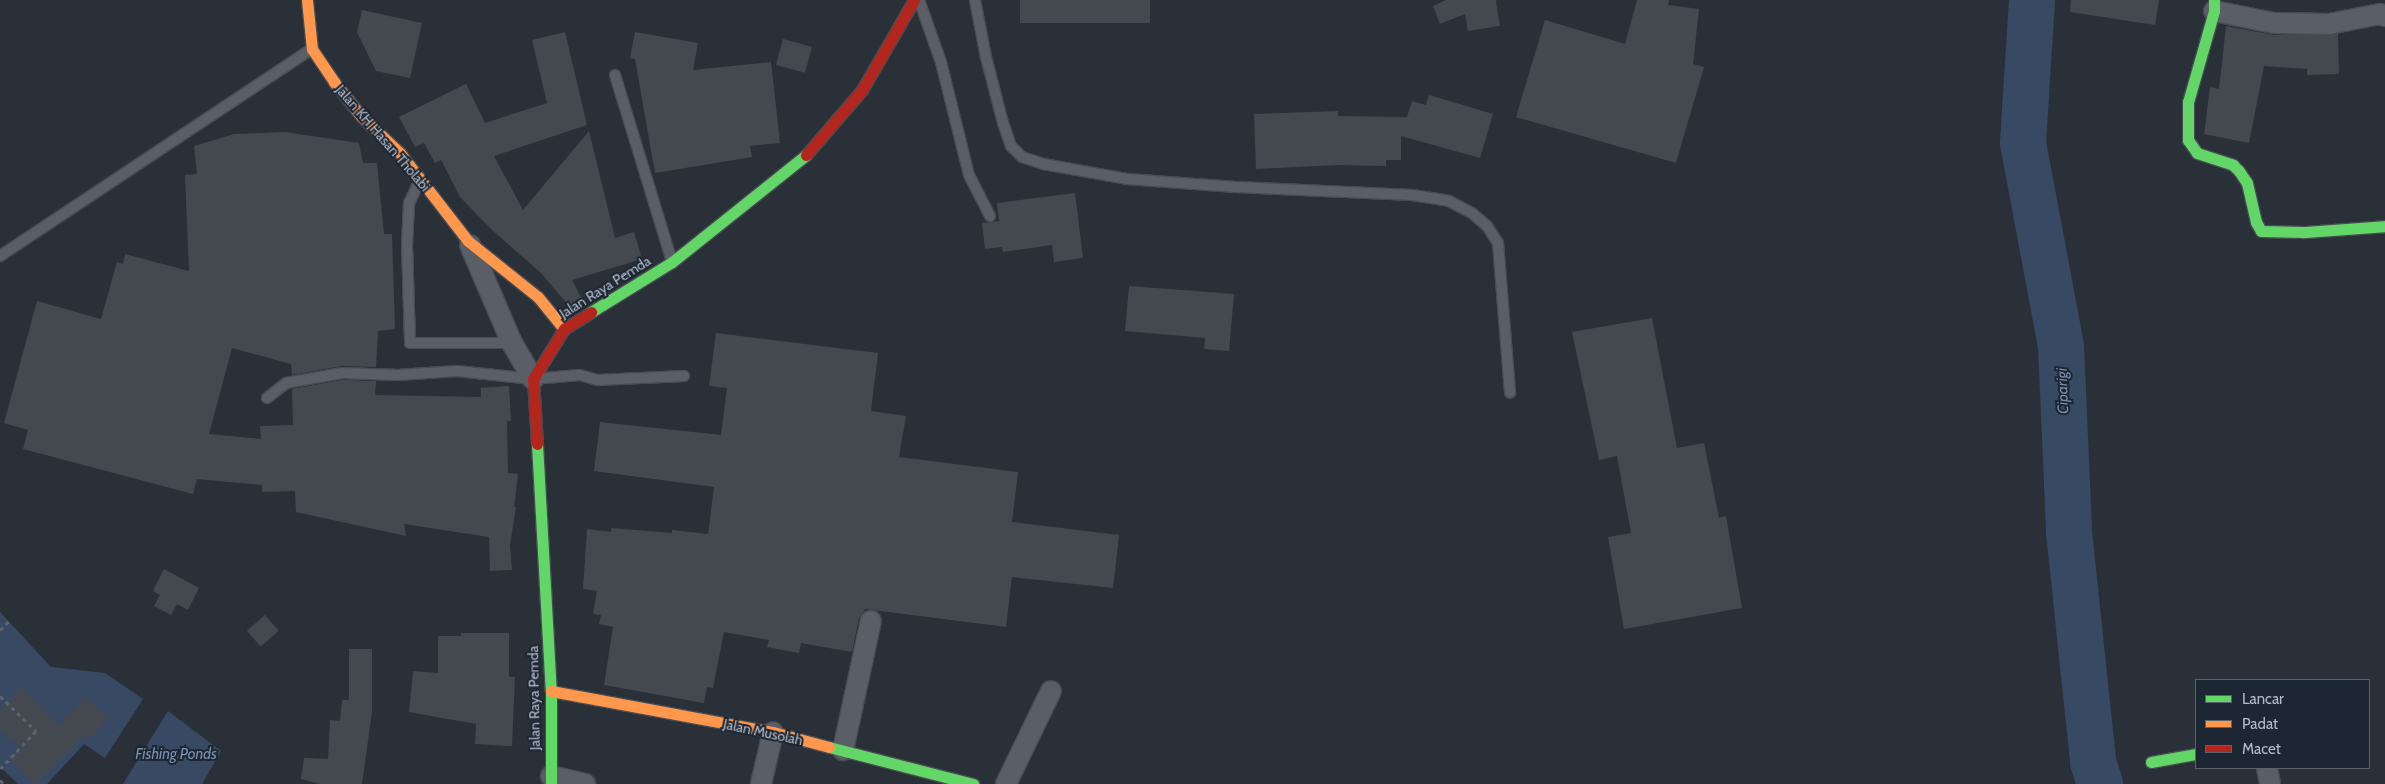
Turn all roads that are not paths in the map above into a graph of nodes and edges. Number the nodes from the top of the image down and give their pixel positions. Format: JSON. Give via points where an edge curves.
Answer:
{"nodes":[{"id":1,"x":307,"y":0,"type":"edge"},
{"id":2,"x":914,"y":0,"type":"edge"},
{"id":3,"x":919,"y":0,"type":"edge"},
{"id":4,"x":975,"y":0,"type":"edge"},
{"id":5,"x":2214,"y":6,"type":"edge"},
{"id":6,"x":2385,"y":16,"type":"edge"},
{"id":7,"x":312,"y":49,"type":"junction"},
{"id":8,"x":615,"y":75,"type":"dead end"},
{"id":9,"x":420,"y":179,"type":"junction"},
{"id":10,"x":990,"y":216,"type":"dead end"},
{"id":11,"x":2385,"y":226,"type":"edge"},
{"id":12,"x":468,"y":241,"type":"junction"},
{"id":13,"x":0,"y":256,"type":"edge"},
{"id":14,"x":672,"y":262,"type":"junction"},
{"id":15,"x":564,"y":329,"type":"junction"},
{"id":16,"x":512,"y":343,"type":"junction"},
{"id":17,"x":684,"y":376,"type":"dead end"},
{"id":18,"x":532,"y":378,"type":"junction"},
{"id":19,"x":1510,"y":393,"type":"dead end"},
{"id":20,"x":267,"y":398,"type":"dead end"},
{"id":21,"x":871,"y":621,"type":"dead end"},
{"id":22,"x":1051,"y":690,"type":"dead end"},
{"id":23,"x":551,"y":691,"type":"junction"},
{"id":24,"x":773,"y":732,"type":"junction"},
{"id":25,"x":843,"y":750,"type":"junction"},
{"id":26,"x":2195,"y":754,"type":"edge"},
{"id":27,"x":2151,"y":762,"type":"dead end"},
{"id":28,"x":2267,"y":769,"type":"edge"},
{"id":29,"x":551,"y":780,"type":"edge"},
{"id":30,"x":585,"y":784,"type":"edge"},
{"id":31,"x":760,"y":784,"type":"edge"},
{"id":32,"x":973,"y":784,"type":"edge"},
{"id":33,"x":1006,"y":784,"type":"edge"},
{"id":34,"x":2270,"y":784,"type":"edge"}],
"edges":[{"from":1,"to":7,"type":"street"},
{"from":2,"to":14,"type":"street","name":"Jalan Raya Pemda","via":[[862,90],[800,162]]},
{"from":3,"to":10,"type":"lane","via":[[941,62],[969,175]]},
{"from":4,"to":19,"type":"lane","via":[[1003,123],[1011,146],[1022,157],[1043,164],[1127,179],[1412,195],[1449,201],[1472,213],[1487,226],[1498,243]]},
{"from":5,"to":6,"type":"street","via":[[2274,23],[2329,24],[2380,14]]},
{"from":5,"to":11,"type":"street","via":[[2188,102],[2188,140],[2198,153],[2233,165],[2239,171],[2261,231],[2304,232]]},
{"from":7,"to":9,"type":"street","name":"Jalan KH Hasan Tholabi","via":[[361,116],[400,153]]},
{"from":7,"to":13,"type":"lane"},
{"from":8,"to":14,"type":"lane"},
{"from":9,"to":12,"type":"street","name":"Jalan KH Hasan Tholabi"},
{"from":9,"to":16,"type":"lane","via":[[409,203],[410,343]]},
{"from":12,"to":15,"type":"street","name":"Jalan KH Hasan Tholabi","via":[[538,298]]},
{"from":12,"to":16,"type":"street","name":"Jalan KH Hasan Tholabi"},
{"from":14,"to":15,"type":"street","name":"Jalan Raya Pemda"},
{"from":15,"to":18,"type":"street","name":"Jalan Raya Pemda"},
{"from":16,"to":18,"type":"street","name":"Jalan KH Hasan Tholabi"},
{"from":17,"to":18,"type":"lane","via":[[598,380],[580,375]]},
{"from":18,"to":20,"type":"lane","via":[[457,371],[398,375],[342,373],[286,383]]},
{"from":18,"to":23,"type":"street","name":"Jalan Raya Pemda"},
{"from":21,"to":25,"type":"street"},
{"from":22,"to":33,"type":"street"},
{"from":23,"to":24,"type":"street","name":"Jalan Musolah"},
{"from":23,"to":29,"type":"street","name":"Jalan Raya Pemda"},
{"from":24,"to":25,"type":"street","name":"Jalan Musolah"},
{"from":24,"to":31,"type":"street"},
{"from":25,"to":32,"type":"street","name":"Jalan Musolah"},
{"from":26,"to":27,"type":"street"},
{"from":28,"to":34,"type":"street"},
{"from":29,"to":30,"type":"street"}]}
